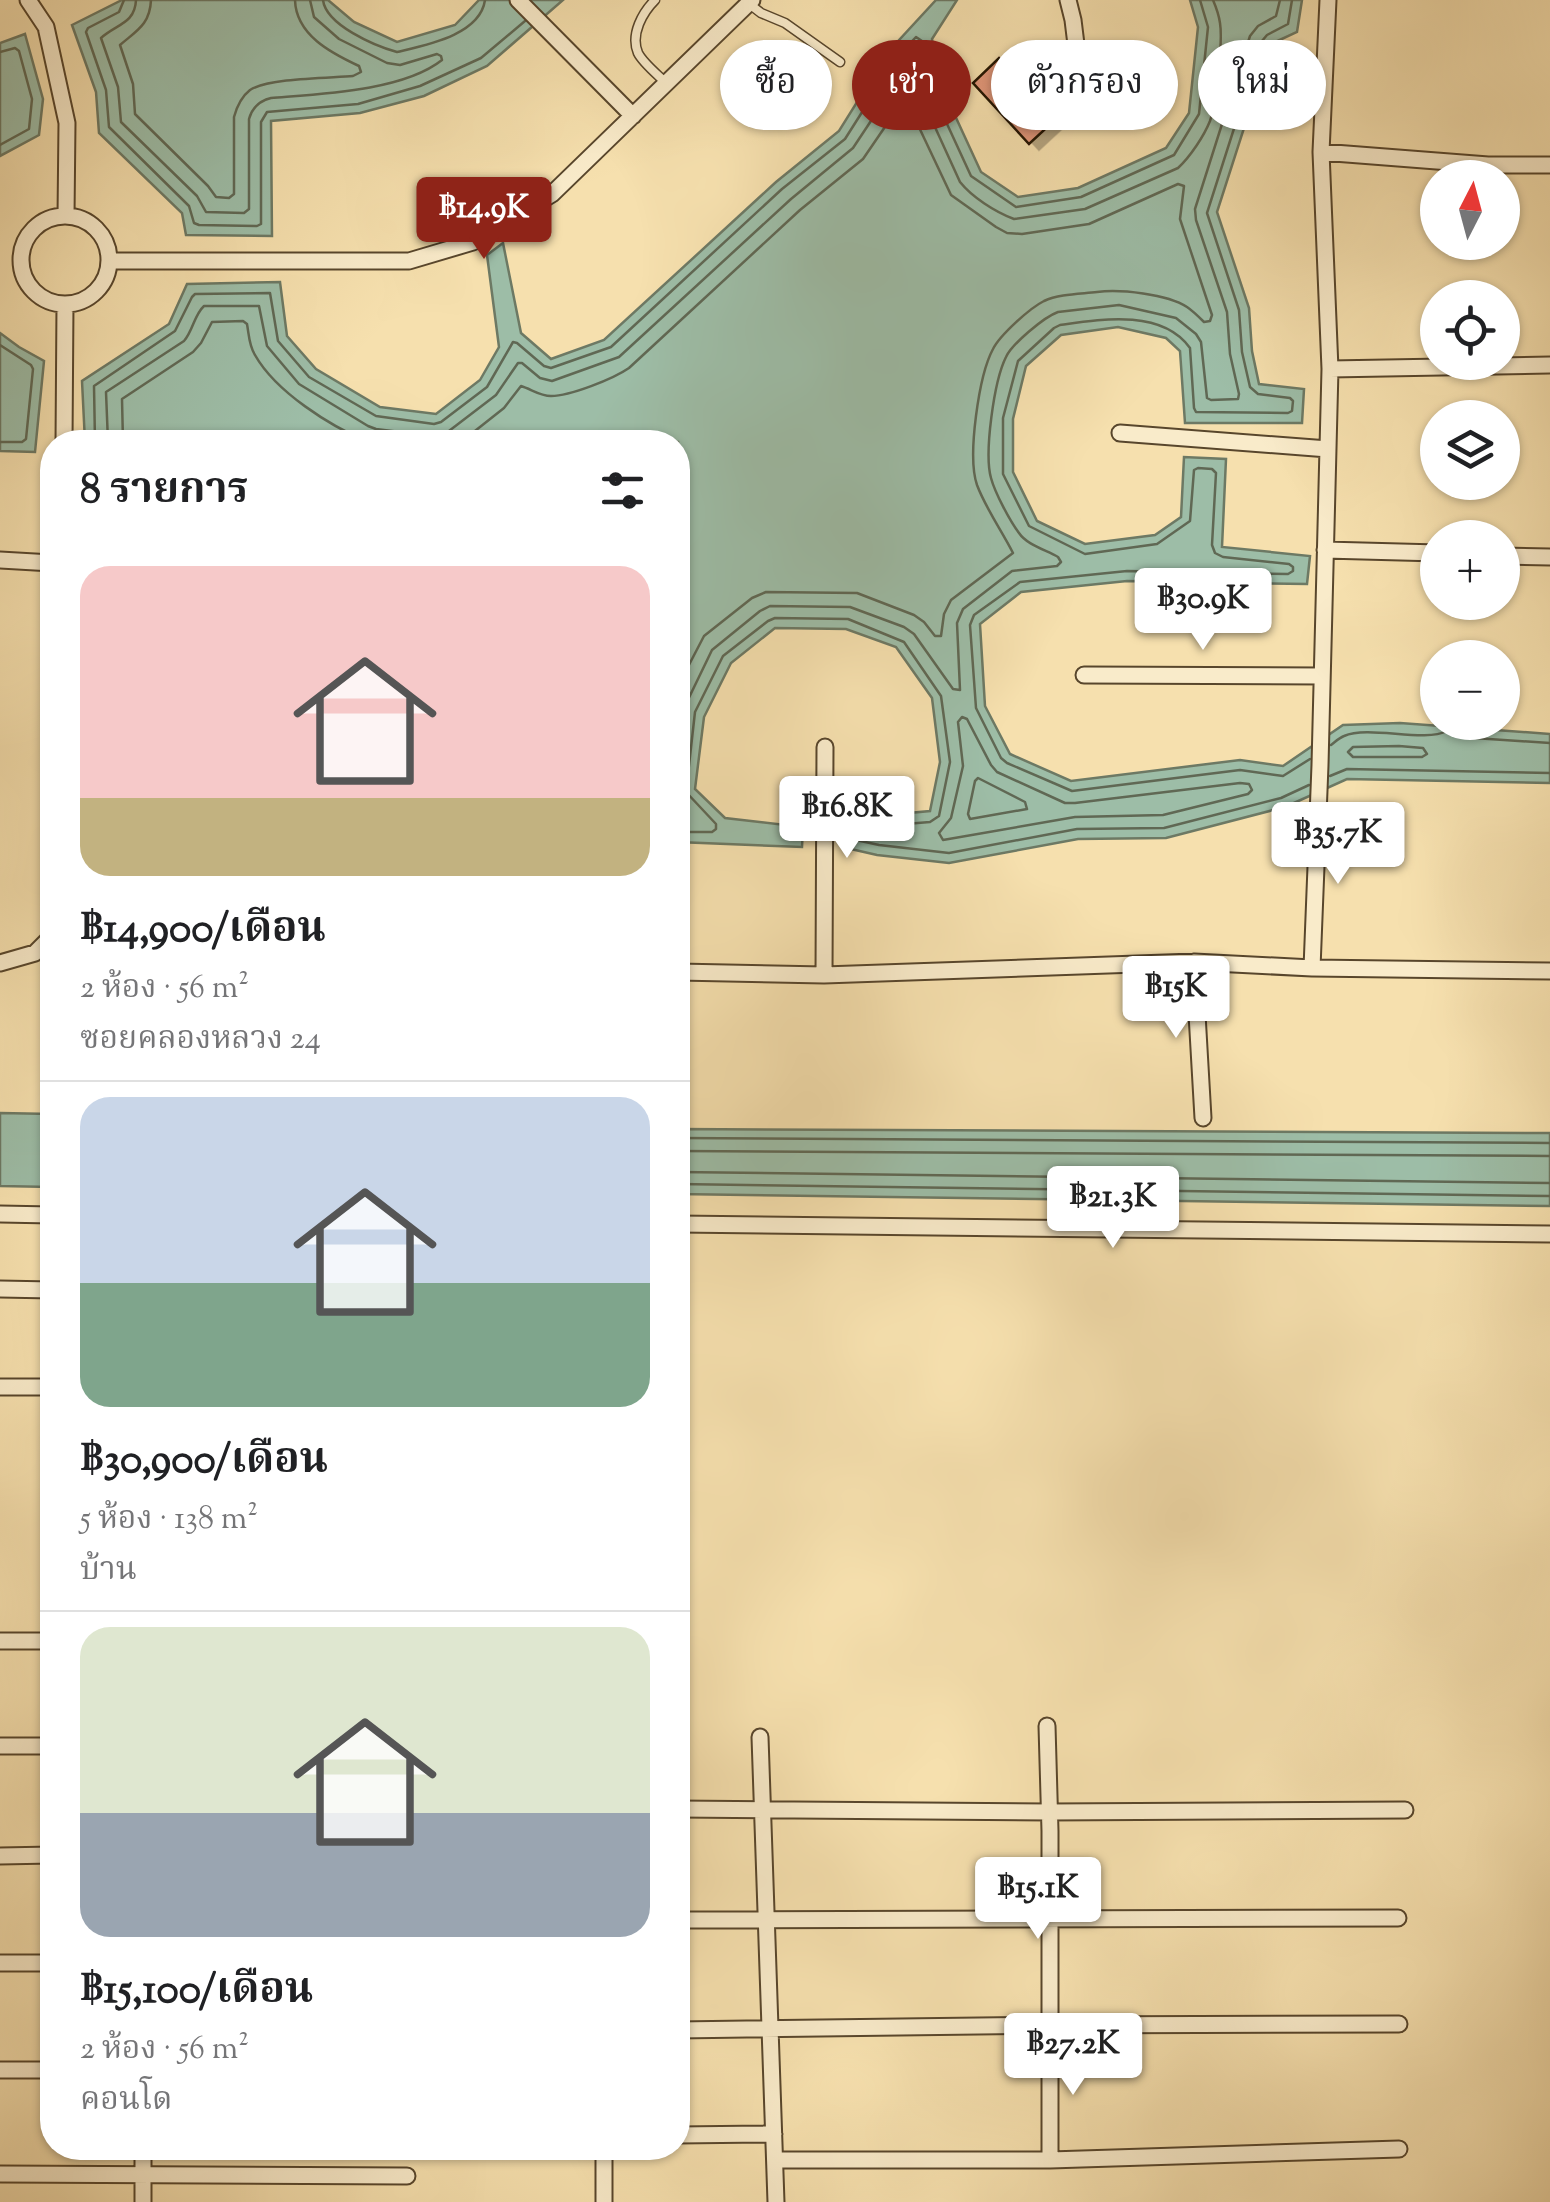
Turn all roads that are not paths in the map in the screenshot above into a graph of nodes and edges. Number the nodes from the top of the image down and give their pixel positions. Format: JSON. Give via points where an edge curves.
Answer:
{"nodes":[{"id":1,"x":28,"y":0,"type":"edge"},
{"id":2,"x":518,"y":0,"type":"edge"},
{"id":3,"x":656,"y":0,"type":"edge"},
{"id":4,"x":1068,"y":0,"type":"edge"},
{"id":5,"x":1328,"y":0,"type":"edge"},
{"id":6,"x":750,"y":2,"type":"edge"},
{"id":7,"x":1075,"y":40,"type":"edge"},
{"id":8,"x":840,"y":62,"type":"dead end"},
{"id":9,"x":666,"y":83,"type":"junction"},
{"id":10,"x":633,"y":116,"type":"junction"},
{"id":11,"x":1321,"y":152,"type":"junction"},
{"id":12,"x":1550,"y":164,"type":"edge"},
{"id":13,"x":66,"y":216,"type":"junction"},
{"id":14,"x":0,"y":258,"type":"edge"},
{"id":15,"x":20,"y":259,"type":"junction"},
{"id":16,"x":110,"y":261,"type":"junction"},
{"id":17,"x":65,"y":304,"type":"junction"},
{"id":18,"x":1550,"y":365,"type":"edge"},
{"id":19,"x":1330,"y":368,"type":"junction"},
{"id":20,"x":64,"y":430,"type":"edge"},
{"id":21,"x":1120,"y":433,"type":"dead end"},
{"id":22,"x":1328,"y":449,"type":"junction"},
{"id":23,"x":1325,"y":550,"type":"junction"},
{"id":24,"x":1420,"y":553,"type":"edge"},
{"id":25,"x":1520,"y":556,"type":"edge"},
{"id":26,"x":1550,"y":557,"type":"edge"},
{"id":27,"x":0,"y":560,"type":"edge"},
{"id":28,"x":40,"y":563,"type":"edge"},
{"id":29,"x":1084,"y":675,"type":"dead end"},
{"id":30,"x":1322,"y":676,"type":"junction"},
{"id":31,"x":824,"y":746,"type":"dead end"},
{"id":32,"x":40,"y":948,"type":"edge"},
{"id":33,"x":1194,"y":962,"type":"junction"},
{"id":34,"x":0,"y":963,"type":"edge"},
{"id":35,"x":1312,"y":968,"type":"junction"},
{"id":36,"x":1550,"y":971,"type":"edge"},
{"id":37,"x":690,"y":972,"type":"edge"},
{"id":38,"x":824,"y":976,"type":"junction"},
{"id":39,"x":1203,"y":1118,"type":"dead end"},
{"id":40,"x":0,"y":1214,"type":"edge"},
{"id":41,"x":40,"y":1215,"type":"edge"},
{"id":42,"x":690,"y":1224,"type":"edge"},
{"id":43,"x":1550,"y":1234,"type":"edge"},
{"id":44,"x":0,"y":1290,"type":"edge"},
{"id":45,"x":40,"y":1290,"type":"edge"},
{"id":46,"x":0,"y":1386,"type":"edge"},
{"id":47,"x":40,"y":1387,"type":"edge"},
{"id":48,"x":0,"y":1641,"type":"edge"},
{"id":49,"x":40,"y":1641,"type":"edge"},
{"id":50,"x":1047,"y":1726,"type":"dead end"},
{"id":51,"x":760,"y":1737,"type":"dead end"},
{"id":52,"x":0,"y":1746,"type":"edge"},
{"id":53,"x":40,"y":1746,"type":"edge"},
{"id":54,"x":690,"y":1810,"type":"edge"},
{"id":55,"x":762,"y":1810,"type":"junction"},
{"id":56,"x":1405,"y":1810,"type":"dead end"},
{"id":57,"x":1050,"y":1812,"type":"junction"},
{"id":58,"x":0,"y":1856,"type":"edge"},
{"id":59,"x":40,"y":1856,"type":"edge"},
{"id":60,"x":1398,"y":1918,"type":"dead end"},
{"id":61,"x":1050,"y":1919,"type":"junction"},
{"id":62,"x":690,"y":1920,"type":"edge"},
{"id":63,"x":766,"y":1920,"type":"junction"},
{"id":64,"x":0,"y":1963,"type":"edge"},
{"id":65,"x":40,"y":1963,"type":"edge"},
{"id":66,"x":1398,"y":2024,"type":"dead end"},
{"id":67,"x":1050,"y":2025,"type":"junction"},
{"id":68,"x":770,"y":2029,"type":"junction"},
{"id":69,"x":690,"y":2030,"type":"edge"},
{"id":70,"x":0,"y":2070,"type":"edge"},
{"id":71,"x":40,"y":2070,"type":"edge"},
{"id":72,"x":774,"y":2134,"type":"junction"},
{"id":73,"x":690,"y":2136,"type":"edge"},
{"id":74,"x":1398,"y":2150,"type":"dead end"},
{"id":75,"x":143,"y":2160,"type":"edge"},
{"id":76,"x":604,"y":2160,"type":"edge"},
{"id":77,"x":775,"y":2160,"type":"junction"},
{"id":78,"x":1050,"y":2160,"type":"junction"},
{"id":79,"x":0,"y":2174,"type":"edge"},
{"id":80,"x":143,"y":2175,"type":"junction"},
{"id":81,"x":407,"y":2176,"type":"dead end"},
{"id":82,"x":144,"y":2202,"type":"edge"},
{"id":83,"x":604,"y":2202,"type":"edge"},
{"id":84,"x":776,"y":2202,"type":"edge"},
{"id":85,"x":786,"y":2202,"type":"edge"}],
"edges":[{"from":1,"to":13,"type":"street","via":[[46,28],[66,124]]},
{"from":2,"to":10,"type":"street"},
{"from":3,"to":9,"type":"lane","via":[[636,38],[638,53]]},
{"from":4,"to":7,"type":"street"},
{"from":5,"to":11,"type":"street"},
{"from":6,"to":8,"type":"lane"},
{"from":6,"to":9,"type":"street"},
{"from":9,"to":10,"type":"street"},
{"from":10,"to":16,"type":"street","via":[[552,194],[474,242],[408,261]]},
{"from":11,"to":12,"type":"street"},
{"from":11,"to":19,"type":"street"},
{"from":13,"to":15,"type":"street","via":[[40,223]]},
{"from":13,"to":16,"type":"street","via":[[102,235]]},
{"from":14,"to":15,"type":"street"},
{"from":15,"to":17,"type":"street","via":[[38,295]]},
{"from":16,"to":17,"type":"street","via":[[91,296]]},
{"from":17,"to":20,"type":"street"},
{"from":18,"to":19,"type":"street"},
{"from":19,"to":22,"type":"street"},
{"from":21,"to":22,"type":"street"},
{"from":22,"to":23,"type":"street"},
{"from":23,"to":24,"type":"street"},
{"from":23,"to":30,"type":"street"},
{"from":25,"to":26,"type":"street"},
{"from":27,"to":28,"type":"street"},
{"from":29,"to":30,"type":"street"},
{"from":30,"to":35,"type":"street"},
{"from":31,"to":38,"type":"street"},
{"from":32,"to":34,"type":"street"},
{"from":33,"to":35,"type":"street"},
{"from":33,"to":38,"type":"street"},
{"from":33,"to":39,"type":"street"},
{"from":35,"to":36,"type":"street"},
{"from":37,"to":38,"type":"street"},
{"from":40,"to":41,"type":"street"},
{"from":42,"to":43,"type":"street"},
{"from":44,"to":45,"type":"street"},
{"from":46,"to":47,"type":"street"},
{"from":48,"to":49,"type":"street"},
{"from":50,"to":57,"type":"street"},
{"from":51,"to":55,"type":"street"},
{"from":52,"to":53,"type":"street"},
{"from":54,"to":55,"type":"street"},
{"from":55,"to":57,"type":"street"},
{"from":55,"to":63,"type":"street"},
{"from":56,"to":57,"type":"street"},
{"from":57,"to":61,"type":"street"},
{"from":58,"to":59,"type":"street"},
{"from":60,"to":61,"type":"street"},
{"from":61,"to":63,"type":"street"},
{"from":61,"to":67,"type":"street"},
{"from":62,"to":63,"type":"street"},
{"from":63,"to":68,"type":"street"},
{"from":64,"to":65,"type":"street"},
{"from":66,"to":67,"type":"street"},
{"from":67,"to":68,"type":"street"},
{"from":67,"to":78,"type":"street"},
{"from":68,"to":69,"type":"street"},
{"from":68,"to":72,"type":"street"},
{"from":70,"to":71,"type":"street"},
{"from":72,"to":73,"type":"street"},
{"from":72,"to":77,"type":"street"},
{"from":74,"to":78,"type":"street"},
{"from":75,"to":80,"type":"street"},
{"from":76,"to":83,"type":"street"},
{"from":77,"to":78,"type":"street"},
{"from":77,"to":84,"type":"street"},
{"from":79,"to":80,"type":"street"},
{"from":80,"to":81,"type":"street"},
{"from":80,"to":82,"type":"street"},
{"from":84,"to":85,"type":"street"}]}
